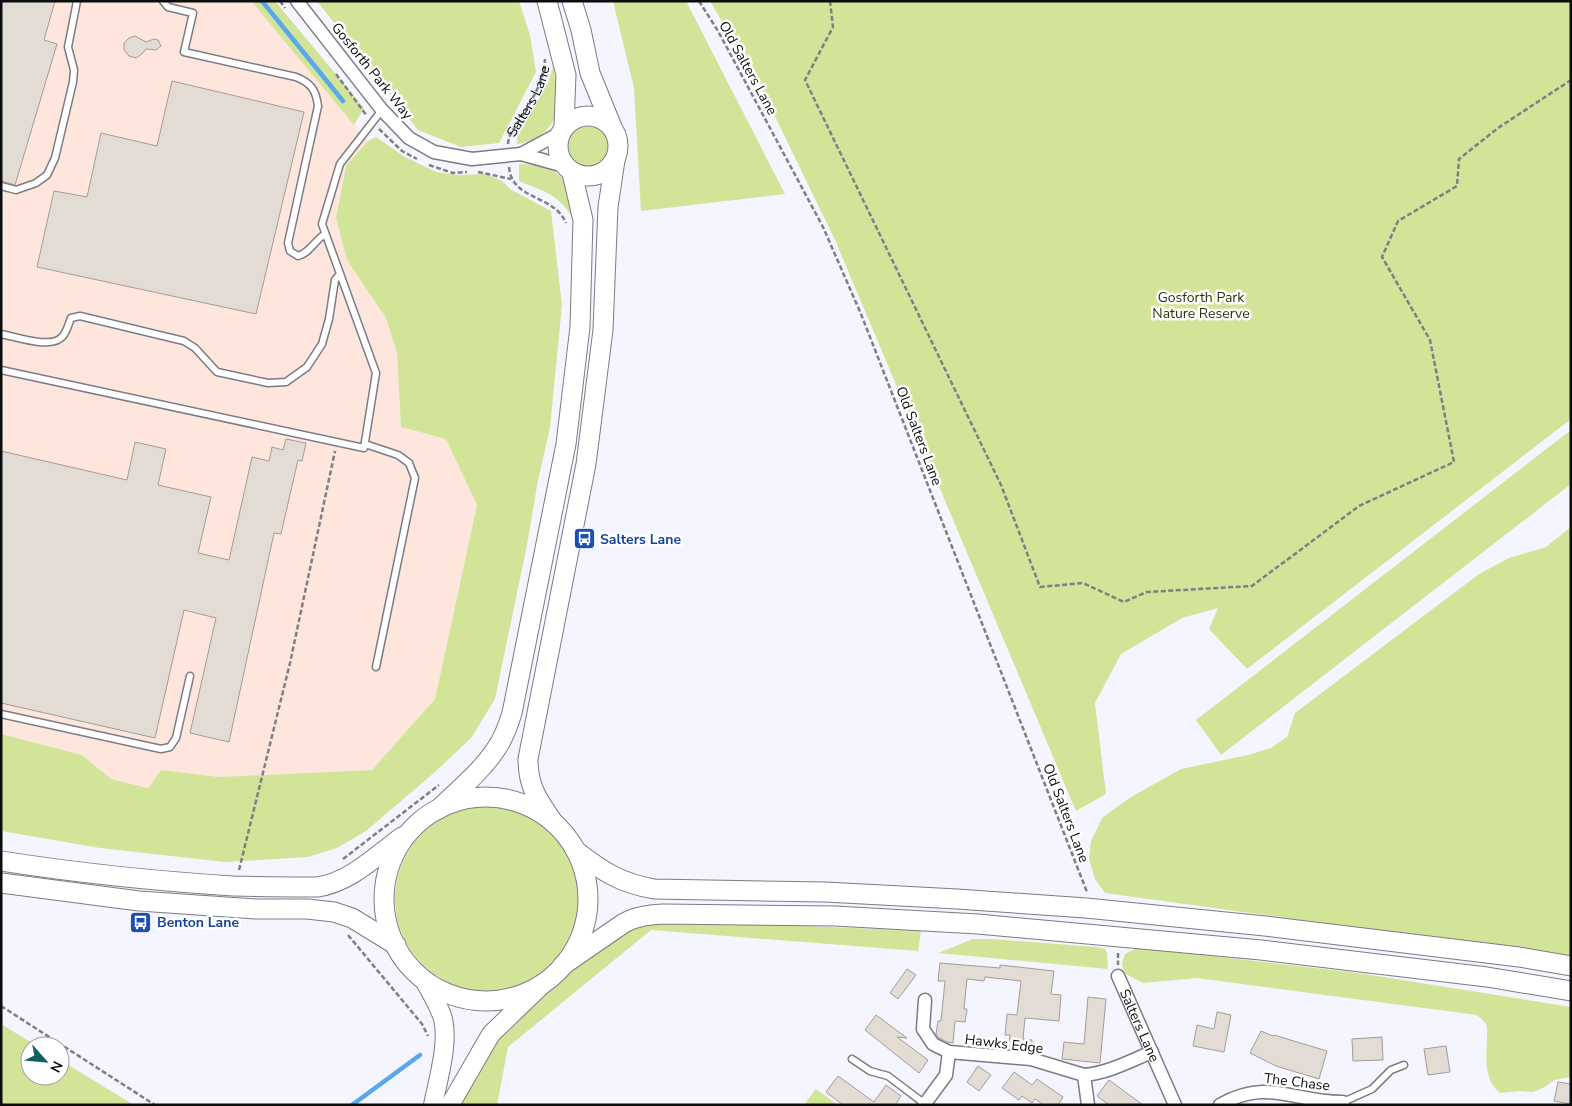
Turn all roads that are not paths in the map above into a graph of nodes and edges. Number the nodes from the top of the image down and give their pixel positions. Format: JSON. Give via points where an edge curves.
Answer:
{"nodes":[{"id":1,"x":77,"y":1,"type":"edge"},
{"id":2,"x":163,"y":1,"type":"edge"},
{"id":3,"x":297,"y":1,"type":"edge"},
{"id":4,"x":547,"y":1,"type":"edge"},
{"id":5,"x":572,"y":1,"type":"edge"},
{"id":6,"x":382,"y":110,"type":"junction"},
{"id":7,"x":612,"y":127,"type":"junction"},
{"id":8,"x":562,"y":129,"type":"junction"},
{"id":9,"x":520,"y":154,"type":"junction"},
{"id":10,"x":615,"y":160,"type":"junction"},
{"id":11,"x":568,"y":169,"type":"junction"},
{"id":12,"x":1,"y":186,"type":"edge"},
{"id":13,"x":326,"y":234,"type":"junction"},
{"id":14,"x":340,"y":274,"type":"junction"},
{"id":15,"x":1,"y":334,"type":"edge"},
{"id":16,"x":1,"y":370,"type":"edge"},
{"id":17,"x":365,"y":444,"type":"junction"},
{"id":18,"x":376,"y":667,"type":"dead end"},
{"id":19,"x":190,"y":676,"type":"dead end"},
{"id":20,"x":1,"y":714,"type":"edge"},
{"id":21,"x":438,"y":809,"type":"junction"},
{"id":22,"x":553,"y":822,"type":"junction"},
{"id":23,"x":411,"y":830,"type":"junction"},
{"id":24,"x":576,"y":851,"type":"junction"},
{"id":25,"x":1,"y":861,"type":"edge"},
{"id":26,"x":1,"y":883,"type":"edge"},
{"id":27,"x":105,"y":887,"type":"junction"},
{"id":28,"x":396,"y":945,"type":"junction"},
{"id":29,"x":563,"y":966,"type":"junction"},
{"id":30,"x":1571,"y":966,"type":"edge"},
{"id":31,"x":1118,"y":976,"type":"road end"},
{"id":32,"x":424,"y":980,"type":"junction"},
{"id":33,"x":544,"y":983,"type":"junction"},
{"id":34,"x":1571,"y":991,"type":"edge"},
{"id":35,"x":925,"y":1000,"type":"dead end"},
{"id":36,"x":949,"y":1052,"type":"junction"},
{"id":37,"x":1152,"y":1052,"type":"junction"},
{"id":38,"x":852,"y":1060,"type":"dead end"},
{"id":39,"x":1404,"y":1065,"type":"dead end"},
{"id":40,"x":1084,"y":1075,"type":"junction"},
{"id":41,"x":1343,"y":1102,"type":"joint"},
{"id":42,"x":924,"y":1104,"type":"edge"},
{"id":43,"x":433,"y":1105,"type":"edge"},
{"id":44,"x":450,"y":1105,"type":"edge"},
{"id":45,"x":1088,"y":1105,"type":"edge"},
{"id":46,"x":1175,"y":1105,"type":"edge"},
{"id":47,"x":1220,"y":1105,"type":"edge"}],
"edges":[{"from":1,"to":12,"type":"lane","via":[[68,47],[74,76],[55,158],[47,174],[36,183],[16,190]]},
{"from":2,"to":13,"type":"lane","via":[[168,7],[193,13],[184,52],[296,77],[313,87],[318,106],[288,243],[290,251],[298,256],[305,254]]},
{"from":3,"to":6,"type":"street","name":"Gosforth Park Way"},
{"from":4,"to":8,"type":"main road","name":"Salters Lane","via":[[566,75]]},
{"from":5,"to":7,"type":"main road","via":[[590,73]]},
{"from":6,"to":9,"type":"street","name":"Gosforth Park Way","via":[[409,138],[434,152],[472,159]]},
{"from":6,"to":13,"type":"lane","via":[[340,164],[322,224]]},
{"from":7,"to":8,"type":"main road","via":[[596,116],[586,115],[577,117]]},
{"from":7,"to":10,"type":"main road","via":[[618,147]]},
{"from":8,"to":9,"type":"street","name":"Gosforth Park Way"},
{"from":8,"to":11,"type":"main road","via":[[557,151]]},
{"from":9,"to":11,"type":"street","name":"Gosforth Park Way"},
{"from":10,"to":11,"type":"main road","via":[[610,168],[598,175],[584,176]]},
{"from":10,"to":22,"type":"main road","via":[[608,206],[603,330],[586,464],[528,759],[535,796]]},
{"from":11,"to":21,"type":"main road","via":[[582,220],[580,327],[566,444],[512,713],[497,749]]},
{"from":13,"to":14,"type":"lane"},
{"from":14,"to":15,"type":"lane","via":[[335,280],[322,344],[307,367],[286,382],[268,384],[217,372],[184,341],[80,316],[71,318],[64,336],[48,344]]},
{"from":14,"to":17,"type":"lane","via":[[376,373]]},
{"from":16,"to":17,"type":"lane","via":[[364,448]]},
{"from":17,"to":18,"type":"lane","via":[[398,455],[409,463],[416,478]]},
{"from":19,"to":20,"type":"lane","via":[[176,738],[170,747],[161,749]]},
{"from":21,"to":22,"type":"main road","via":[[472,798],[506,799],[523,804]]},
{"from":21,"to":23,"type":"main road"},
{"from":22,"to":24,"type":"main road"},
{"from":23,"to":27,"type":"main road","via":[[328,886]]},
{"from":23,"to":28,"type":"main road","via":[[394,856],[386,886],[386,916]]},
{"from":24,"to":29,"type":"main road","via":[[587,884],[587,910],[581,935]]},
{"from":24,"to":30,"type":"main road","via":[[621,880],[654,889],[825,892],[1086,908],[1265,926]]},
{"from":25,"to":27,"type":"main road"},
{"from":26,"to":27,"type":"main road"},
{"from":27,"to":28,"type":"main road","via":[[256,909],[334,912],[352,918]]},
{"from":28,"to":32,"type":"main road","via":[[403,958]]},
{"from":29,"to":33,"type":"main road"},
{"from":29,"to":34,"type":"main road","via":[[624,923],[646,915],[835,916],[978,924],[1261,950],[1478,976]]},
{"from":31,"to":37,"type":"street","name":"Salters Lane"},
{"from":32,"to":33,"type":"main road","via":[[452,995],[484,1001],[515,997]]},
{"from":32,"to":43,"type":"main road","via":[[438,1005],[445,1036]]},
{"from":33,"to":44,"type":"main road","via":[[491,1034]]},
{"from":35,"to":36,"type":"street","name":"Hawks Edge","via":[[923,1029],[933,1044]]},
{"from":36,"to":40,"type":"street","name":"Hawks Edge","via":[[1031,1059]]},
{"from":36,"to":42,"type":"street","name":"Hawks Edge","via":[[946,1075]]},
{"from":37,"to":40,"type":"street"},
{"from":37,"to":46,"type":"street","name":"Salters Lane"},
{"from":38,"to":42,"type":"lane","via":[[870,1071],[888,1076]]},
{"from":39,"to":41,"type":"lane","via":[[1391,1070],[1372,1089]]},
{"from":40,"to":45,"type":"street"},
{"from":41,"to":47,"type":"street","name":"The Chase","via":[[1269,1091],[1232,1098]]}]}
